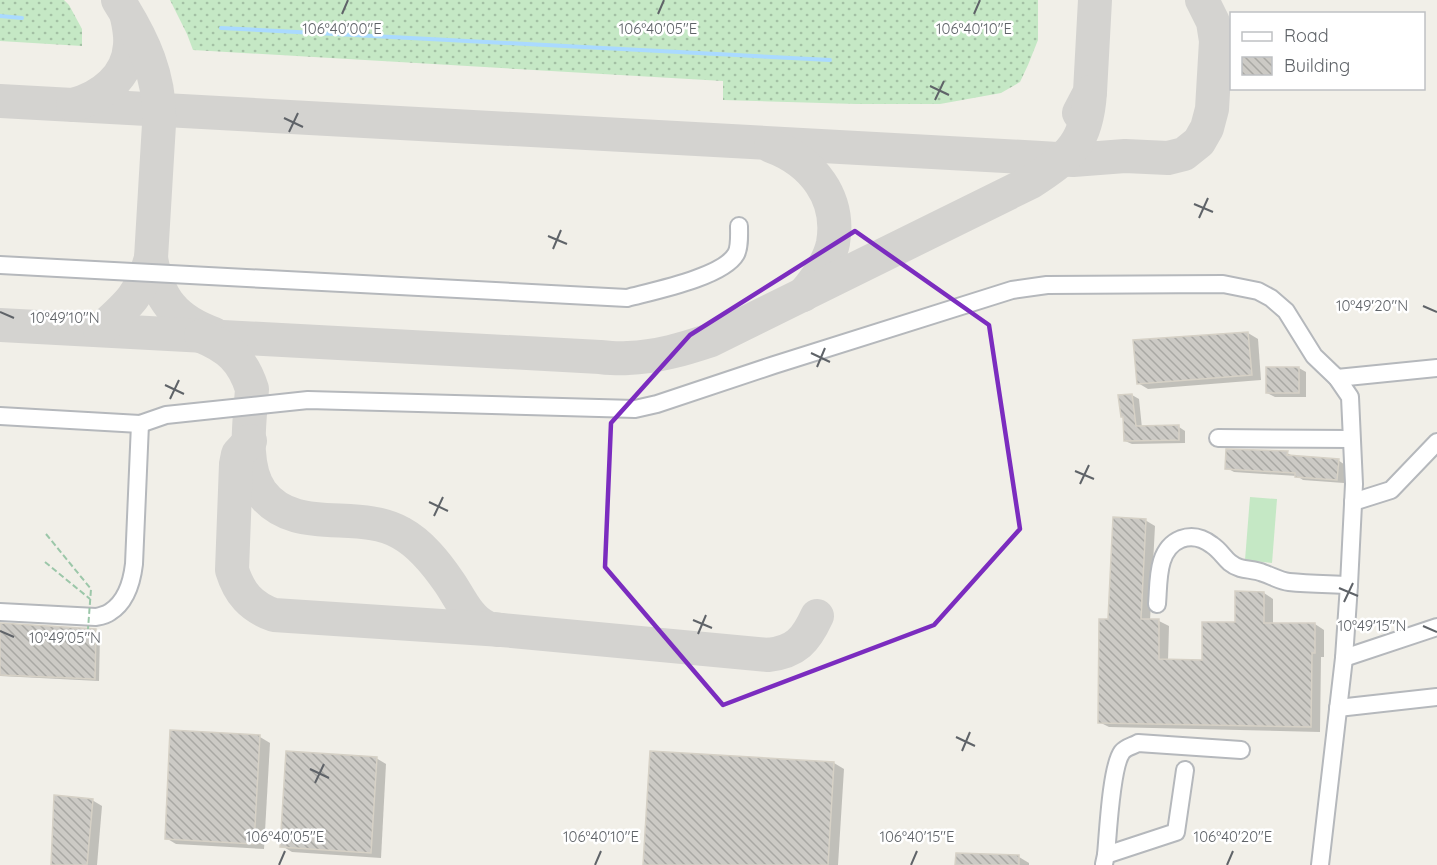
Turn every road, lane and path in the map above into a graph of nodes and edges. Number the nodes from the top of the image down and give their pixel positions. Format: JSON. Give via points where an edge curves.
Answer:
{"nodes":[{"id":1,"x":739,"y":226,"type":"dead end"},
{"id":2,"x":0,"y":265,"type":"edge"},
{"id":3,"x":1437,"y":368,"type":"edge"},
{"id":4,"x":1337,"y":378,"type":"junction"},
{"id":5,"x":0,"y":416,"type":"edge"},
{"id":6,"x":140,"y":424,"type":"junction"},
{"id":7,"x":1218,"y":438,"type":"dead end"},
{"id":8,"x":1351,"y":439,"type":"junction"},
{"id":9,"x":1437,"y":442,"type":"edge"},
{"id":10,"x":1353,"y":502,"type":"junction"},
{"id":11,"x":46,"y":534,"type":"dead end"},
{"id":12,"x":45,"y":562,"type":"dead end"},
{"id":13,"x":1349,"y":585,"type":"junction"},
{"id":14,"x":90,"y":599,"type":"junction"},
{"id":15,"x":1157,"y":604,"type":"dead end"},
{"id":16,"x":0,"y":612,"type":"edge"},
{"id":17,"x":1437,"y":627,"type":"edge"},
{"id":18,"x":88,"y":629,"type":"dead end"},
{"id":19,"x":1344,"y":658,"type":"junction"},
{"id":20,"x":1437,"y":697,"type":"edge"},
{"id":21,"x":1338,"y":708,"type":"junction"},
{"id":22,"x":1241,"y":750,"type":"dead end"},
{"id":23,"x":1185,"y":770,"type":"dead end"},
{"id":24,"x":1105,"y":860,"type":"edge"},
{"id":25,"x":1320,"y":865,"type":"edge"}],
"edges":[{"from":1,"to":2,"type":"lane","via":[[736,253],[724,266],[627,298]]},
{"from":3,"to":4,"type":"lane"},
{"from":4,"to":6,"type":"lane","via":[[1314,356],[1286,311],[1258,291],[1223,284],[1047,285],[990,296],[635,408],[308,400],[166,415]]},
{"from":4,"to":8,"type":"lane","via":[[1350,397]]},
{"from":5,"to":6,"type":"lane"},
{"from":6,"to":16,"type":"lane","via":[[132,582],[119,604],[110,613],[96,617]]},
{"from":7,"to":8,"type":"lane"},
{"from":8,"to":10,"type":"lane"},
{"from":9,"to":10,"type":"lane","via":[[1391,490]]},
{"from":10,"to":13,"type":"lane"},
{"from":11,"to":14,"type":"path","bridge":true,"via":[[91,589]]},
{"from":12,"to":14,"type":"path"},
{"from":13,"to":15,"type":"lane","via":[[1280,580],[1228,562],[1212,544],[1191,537],[1176,542],[1165,552]]},
{"from":13,"to":19,"type":"lane"},
{"from":14,"to":18,"type":"path","bridge":true},
{"from":17,"to":19,"type":"lane"},
{"from":19,"to":21,"type":"lane"},
{"from":20,"to":21,"type":"lane"},
{"from":21,"to":25,"type":"lane"},
{"from":22,"to":24,"type":"lane","via":[[1138,743],[1124,749],[1114,774]]},
{"from":23,"to":24,"type":"lane","via":[[1176,832]]}]}
